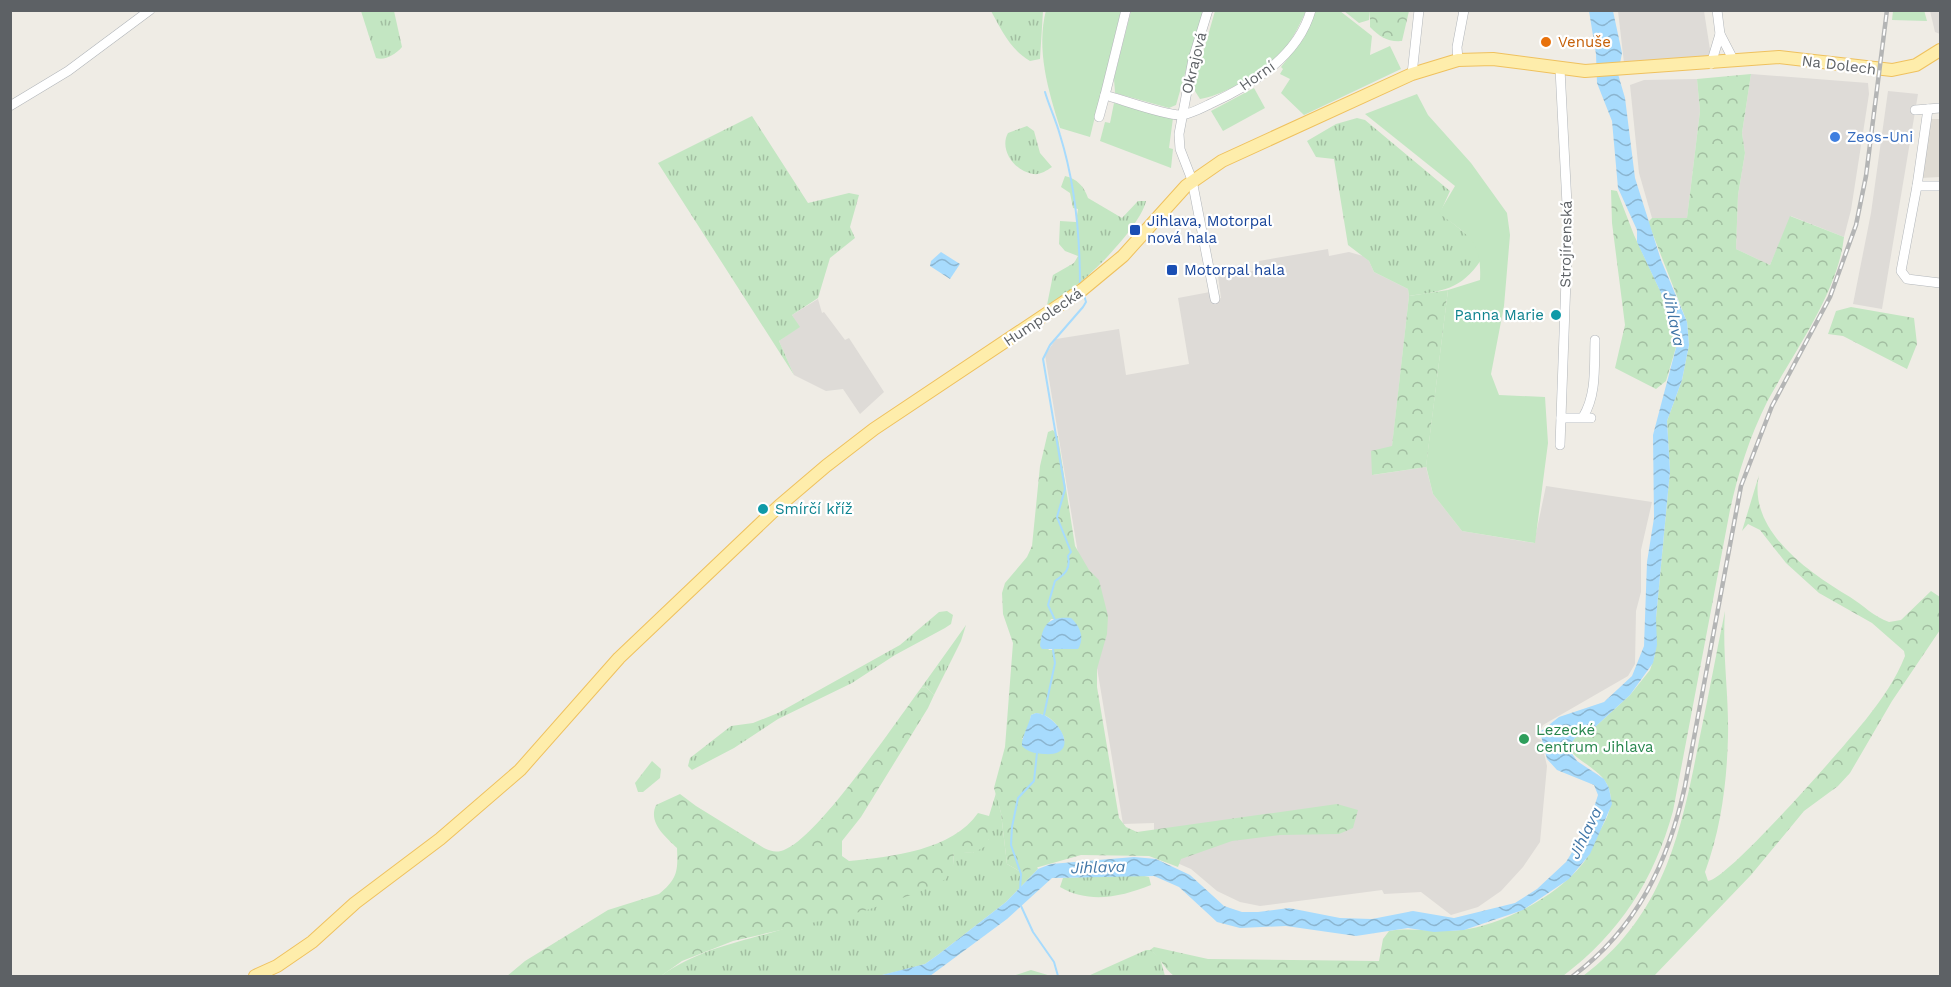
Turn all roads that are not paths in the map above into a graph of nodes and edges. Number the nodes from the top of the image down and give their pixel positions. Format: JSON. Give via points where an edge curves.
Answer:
{"nodes":[{"id":1,"x":150,"y":10,"type":"edge"},
{"id":2,"x":1126,"y":10,"type":"edge"},
{"id":3,"x":1208,"y":10,"type":"edge"},
{"id":4,"x":1311,"y":10,"type":"edge"},
{"id":5,"x":1419,"y":10,"type":"edge"},
{"id":6,"x":1464,"y":10,"type":"edge"},
{"id":7,"x":1717,"y":10,"type":"edge"},
{"id":8,"x":1720,"y":34,"type":"junction"},
{"id":9,"x":1941,"y":50,"type":"edge"},
{"id":10,"x":1458,"y":60,"type":"junction"},
{"id":11,"x":1734,"y":61,"type":"junction"},
{"id":12,"x":1711,"y":64,"type":"junction"},
{"id":13,"x":1560,"y":69,"type":"junction"},
{"id":14,"x":1412,"y":74,"type":"junction"},
{"id":15,"x":1105,"y":95,"type":"junction"},
{"id":16,"x":10,"y":106,"type":"edge"},
{"id":17,"x":1941,"y":108,"type":"edge"},
{"id":18,"x":1928,"y":109,"type":"junction"},
{"id":19,"x":1915,"y":110,"type":"dead end"},
{"id":20,"x":1181,"y":115,"type":"junction"},
{"id":21,"x":1099,"y":117,"type":"dead end"},
{"id":22,"x":1192,"y":180,"type":"junction"},
{"id":23,"x":1917,"y":186,"type":"junction"},
{"id":24,"x":1941,"y":186,"type":"edge"},
{"id":25,"x":1941,"y":283,"type":"edge"},
{"id":26,"x":1215,"y":299,"type":"dead end"},
{"id":27,"x":1594,"y":340,"type":"dead end"},
{"id":28,"x":1561,"y":418,"type":"junction"},
{"id":29,"x":1560,"y":445,"type":"dead end"},
{"id":30,"x":255,"y":976,"type":"edge"}],
"edges":[{"from":1,"to":16,"type":"street","via":[[68,71]]},
{"from":2,"to":15,"type":"street"},
{"from":3,"to":20,"type":"street","name":"Okrajová"},
{"from":4,"to":20,"type":"street","name":"Horní","via":[[1288,52],[1268,71],[1220,100]]},
{"from":5,"to":14,"type":"street"},
{"from":6,"to":10,"type":"street"},
{"from":7,"to":8,"type":"street"},
{"from":8,"to":11,"type":"street"},
{"from":8,"to":12,"type":"street"},
{"from":9,"to":11,"type":"main road","name":"Na Dolech","via":[[1910,67],[1892,70],[1779,57]]},
{"from":10,"to":13,"type":"main road","name":"Humpolecká","via":[[1493,59]]},
{"from":10,"to":14,"type":"main road","name":"Humpolecká"},
{"from":11,"to":12,"type":"main road","name":"Na Dolech"},
{"from":12,"to":13,"type":"main road","name":"Na Dolech"},
{"from":13,"to":28,"type":"street","name":"Strojírenská","via":[[1568,224]]},
{"from":14,"to":22,"type":"main road","name":"Humpolecká","via":[[1237,153]]},
{"from":15,"to":20,"type":"street","name":"Okrajová"},
{"from":15,"to":21,"type":"street"},
{"from":17,"to":18,"type":"street"},
{"from":18,"to":19,"type":"street"},
{"from":18,"to":23,"type":"street"},
{"from":20,"to":22,"type":"street","name":"Okrajová","via":[[1180,149]]},
{"from":22,"to":26,"type":"street"},
{"from":22,"to":30,"type":"main road","name":"Humpolecká","via":[[1100,277],[874,429],[778,506],[619,658],[520,770],[302,950]]},
{"from":23,"to":24,"type":"street"},
{"from":23,"to":25,"type":"street","via":[[1902,274],[1907,279]]},
{"from":27,"to":28,"type":"street","via":[[1593,393],[1587,417]]},
{"from":28,"to":29,"type":"street","name":"Strojírenská"}]}
